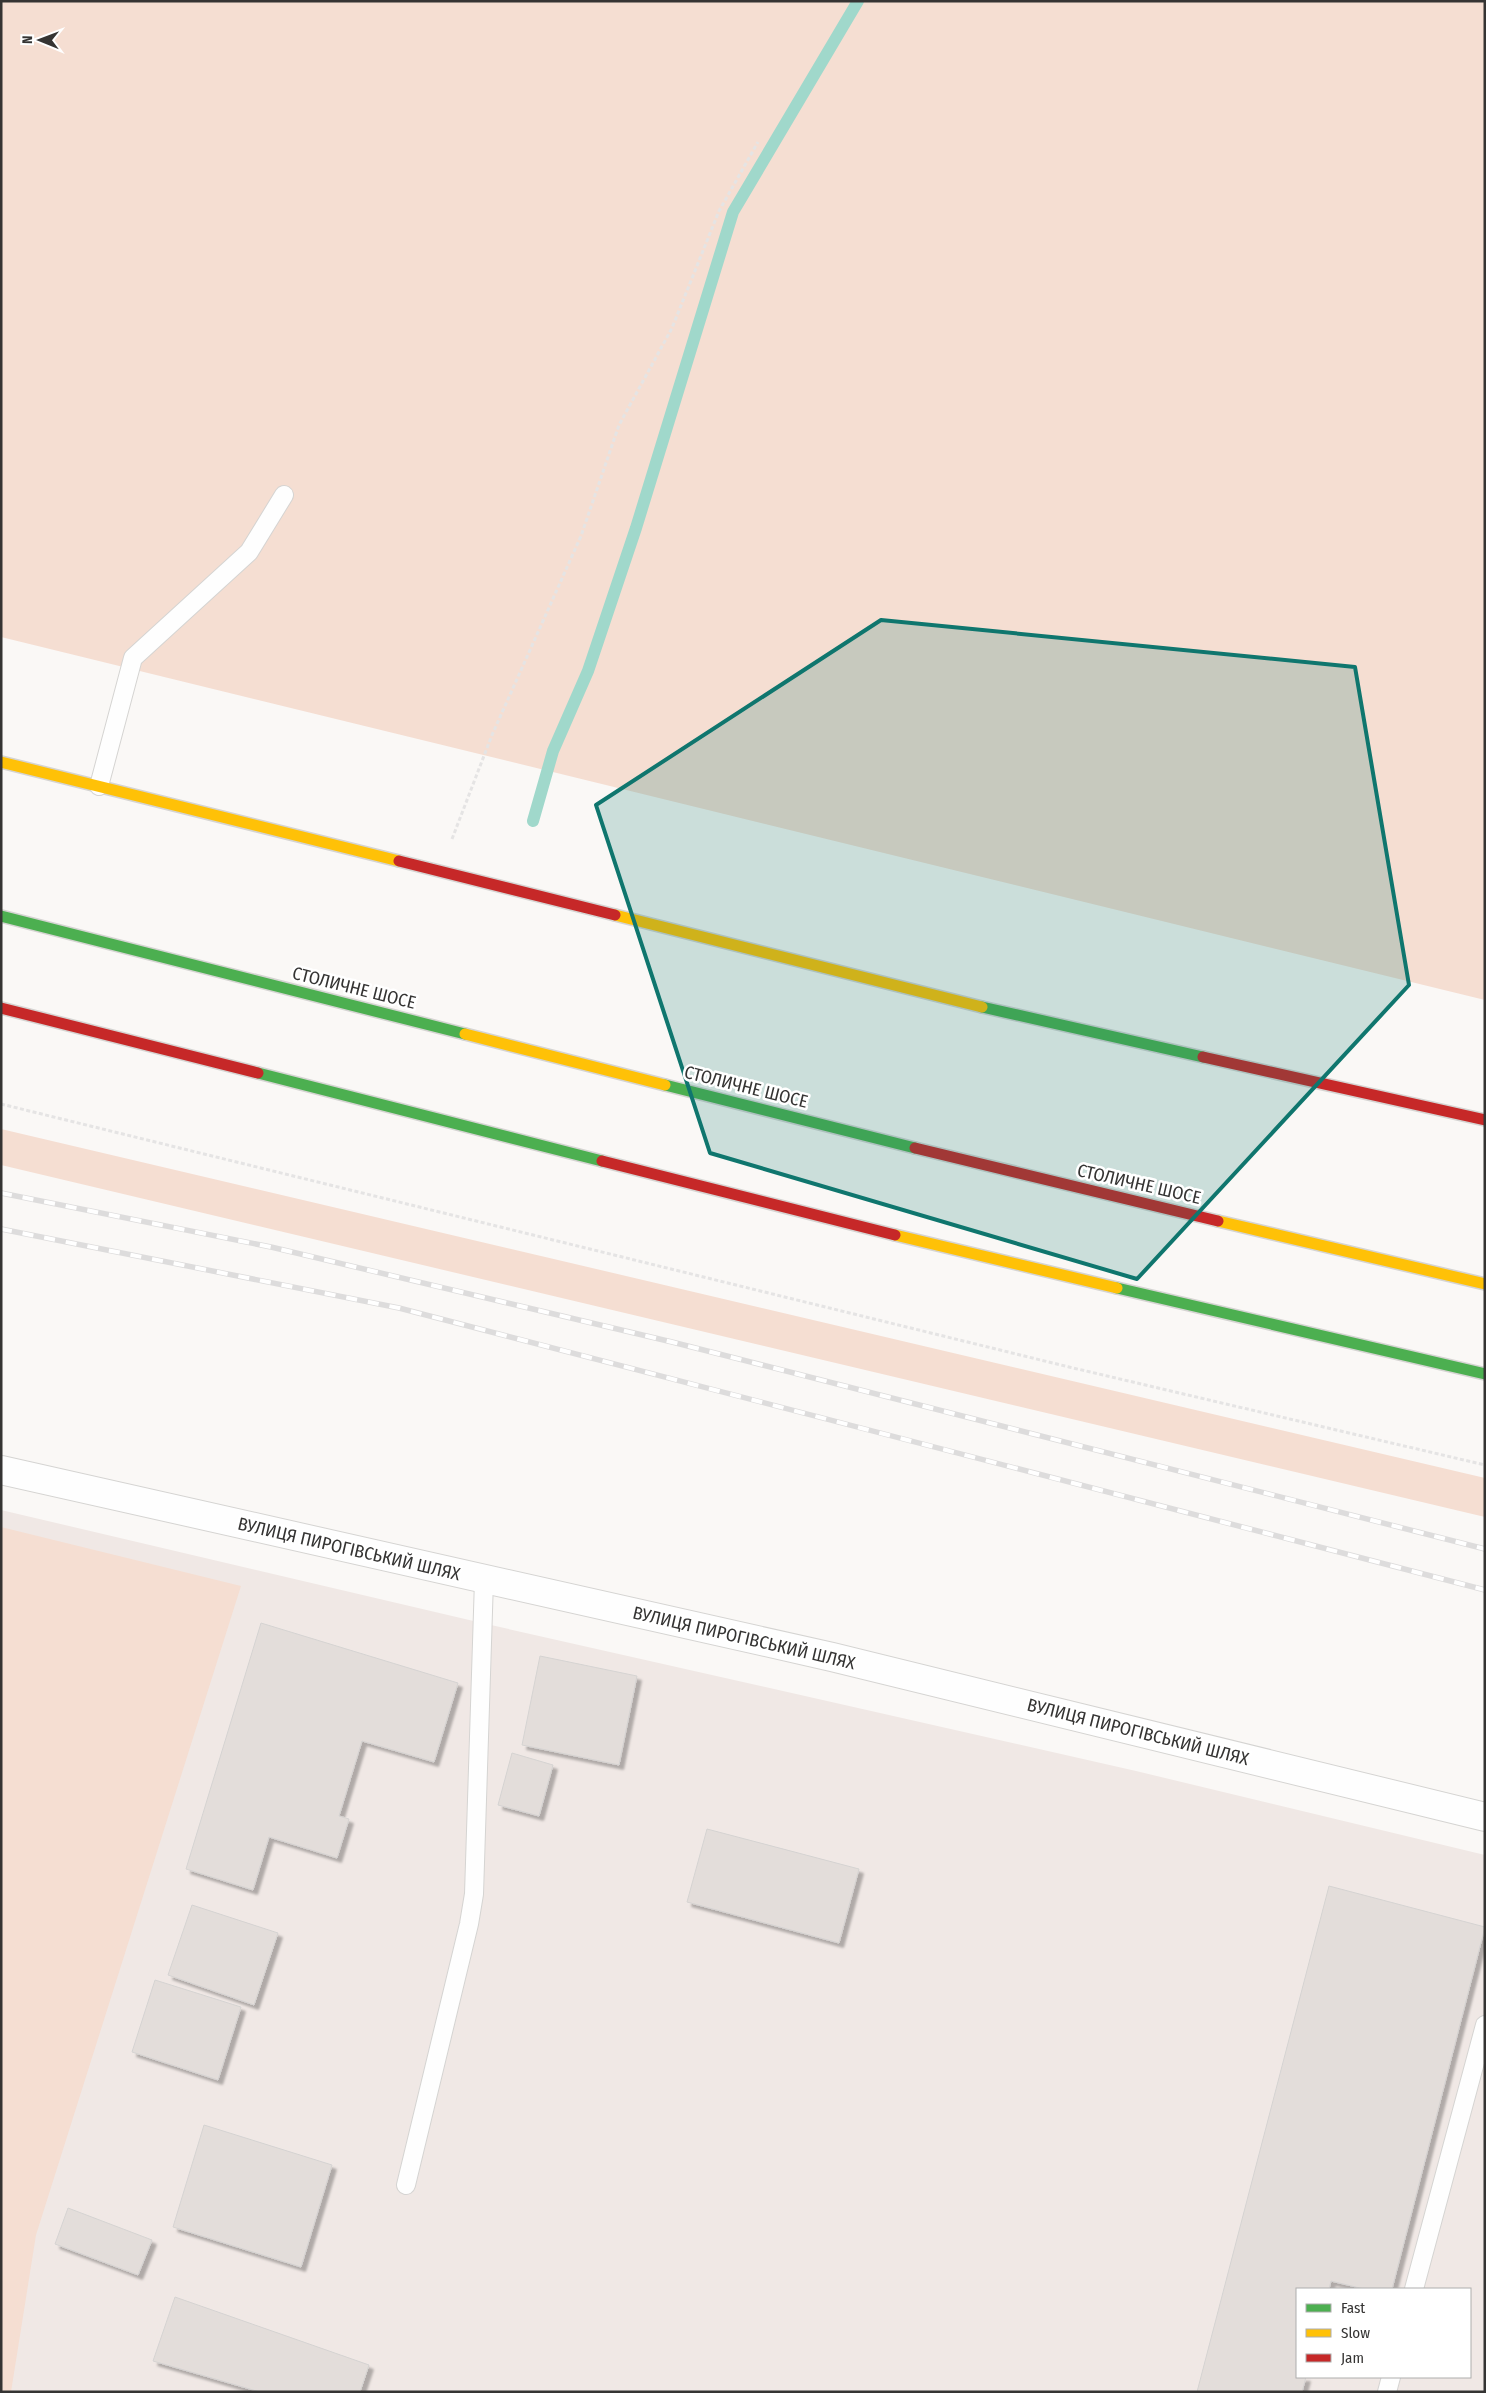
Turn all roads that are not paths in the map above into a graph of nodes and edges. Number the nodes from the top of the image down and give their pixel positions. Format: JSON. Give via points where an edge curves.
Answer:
{"nodes":[{"id":1,"x":284,"y":495,"type":"dead end"},
{"id":2,"x":1,"y":762,"type":"edge"},
{"id":3,"x":99,"y":786,"type":"junction"},
{"id":4,"x":1,"y":916,"type":"edge"},
{"id":5,"x":1,"y":1008,"type":"edge"},
{"id":6,"x":1485,"y":1120,"type":"edge"},
{"id":7,"x":1485,"y":1284,"type":"edge"},
{"id":8,"x":1485,"y":1374,"type":"edge"},
{"id":9,"x":1,"y":1470,"type":"edge"},
{"id":10,"x":484,"y":1580,"type":"junction"},
{"id":11,"x":1485,"y":1817,"type":"edge"},
{"id":12,"x":1485,"y":2025,"type":"edge"},
{"id":13,"x":406,"y":2185,"type":"dead end"},
{"id":14,"x":1414,"y":2288,"type":"edge"},
{"id":15,"x":1391,"y":2378,"type":"edge"},
{"id":16,"x":1387,"y":2392,"type":"edge"}],
"edges":[{"from":1,"to":3,"type":"lane","via":[[249,552],[133,658]]},
{"from":2,"to":3,"type":"main road"},
{"from":3,"to":6,"type":"main road","via":[[988,1008]]},
{"from":4,"to":7,"type":"main road","name":"СТОЛИЧНЕ ШОСЕ","via":[[940,1155]]},
{"from":5,"to":8,"type":"main road","via":[[931,1244]]},
{"from":9,"to":10,"type":"street","name":"ВУЛИЦЯ ПИРОГІВСЬКИЙ ШЛЯХ"},
{"from":10,"to":11,"type":"street","name":"ВУЛИЦЯ ПИРОГІВСЬКИЙ ШЛЯХ","via":[[832,1658]]},
{"from":10,"to":13,"type":"lane","via":[[474,1894],[470,1924]]},
{"from":12,"to":14,"type":"lane"},
{"from":15,"to":16,"type":"lane"}]}
